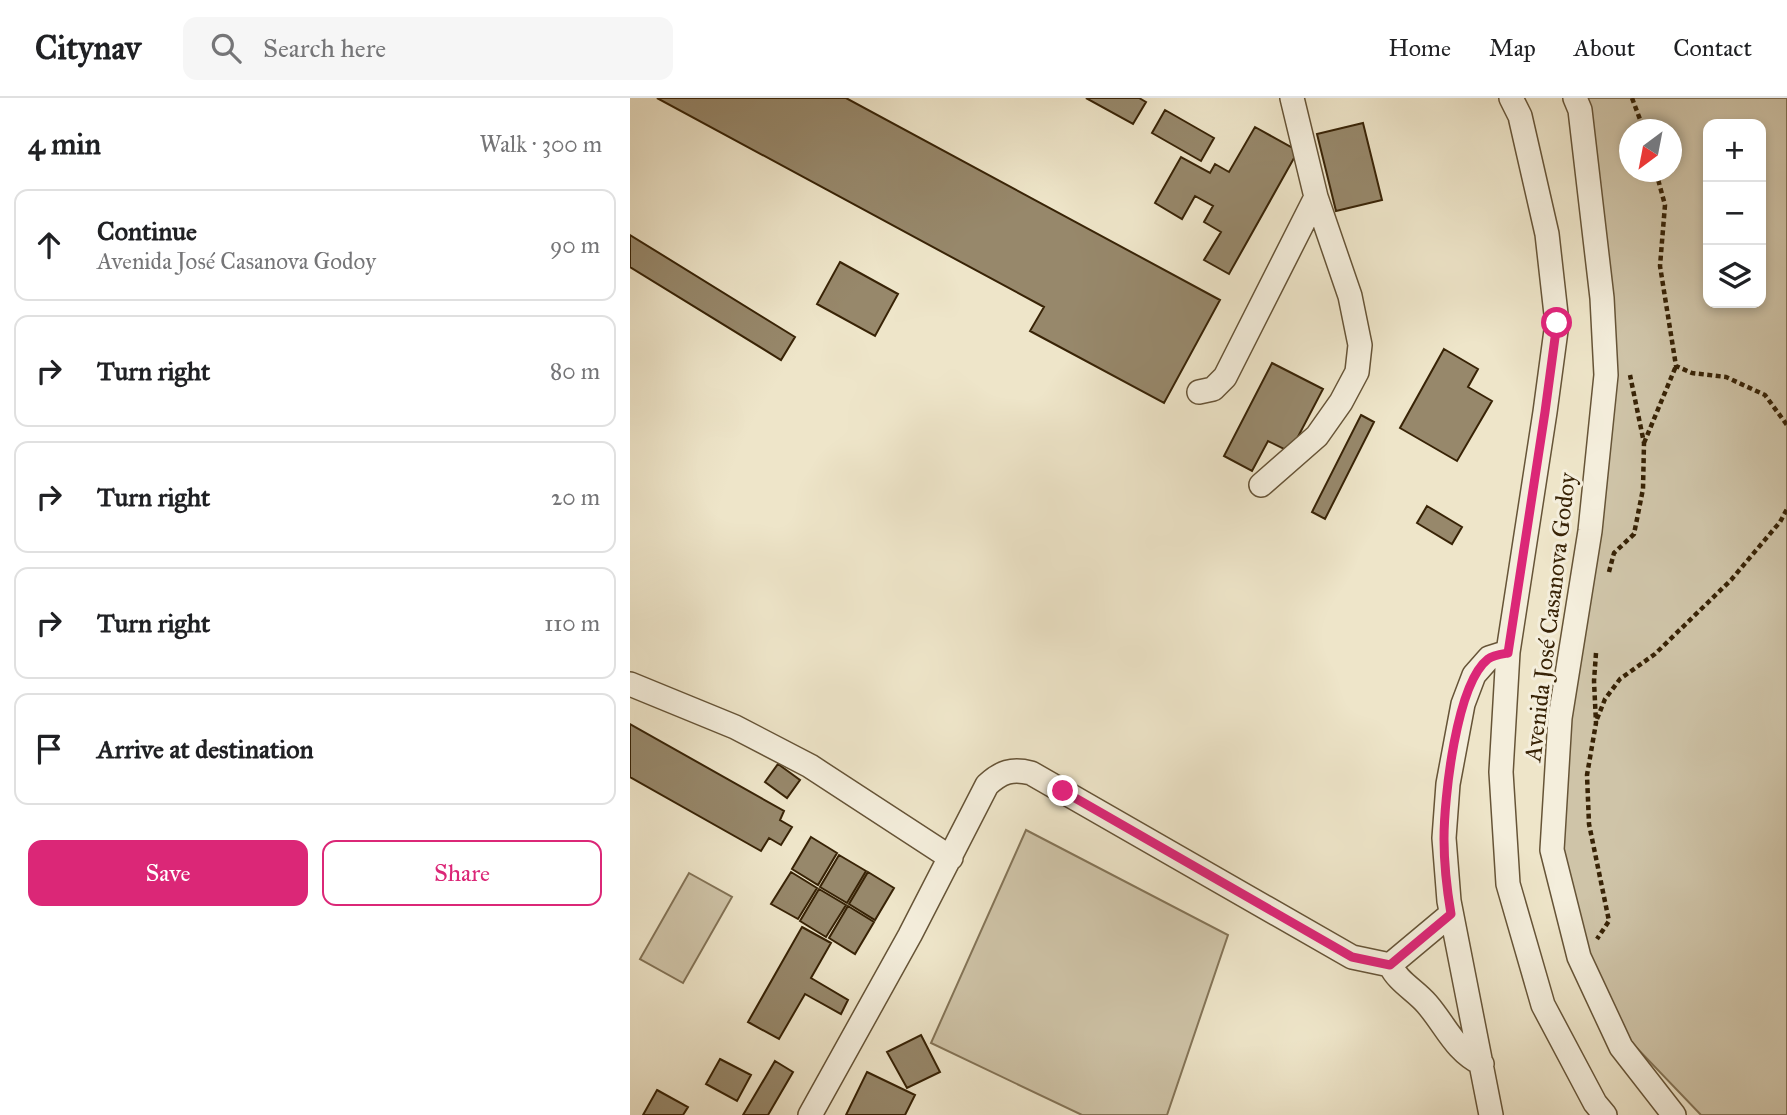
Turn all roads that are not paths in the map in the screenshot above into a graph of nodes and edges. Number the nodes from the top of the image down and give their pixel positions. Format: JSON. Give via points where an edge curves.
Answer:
{"nodes":[{"id":1,"x":1292,"y":98,"type":"edge"},
{"id":2,"x":1511,"y":98,"type":"edge"},
{"id":3,"x":1575,"y":98,"type":"edge"},
{"id":4,"x":1316,"y":197,"type":"junction"},
{"id":5,"x":1199,"y":392,"type":"dead end"},
{"id":6,"x":1261,"y":485,"type":"dead end"},
{"id":7,"x":1508,"y":653,"type":"junction"},
{"id":8,"x":630,"y":684,"type":"edge"},
{"id":9,"x":950,"y":858,"type":"junction"},
{"id":10,"x":1451,"y":914,"type":"junction"},
{"id":11,"x":1390,"y":965,"type":"junction"},
{"id":12,"x":1482,"y":1064,"type":"junction"},
{"id":13,"x":810,"y":1115,"type":"edge"},
{"id":14,"x":1491,"y":1115,"type":"edge"},
{"id":15,"x":1605,"y":1115,"type":"edge"},
{"id":16,"x":1674,"y":1115,"type":"edge"}],
"edges":[{"from":1,"to":4,"type":"street"},
{"from":2,"to":7,"type":"street","name":"Avenida José Casanova Godoy","via":[[1520,116],[1547,234],[1557,323]]},
{"from":3,"to":16,"type":"street","name":"Avenida José Casanova Godoy","via":[[1595,229],[1606,375],[1590,531],[1560,718],[1552,850],[1578,957],[1620,1047]]},
{"from":4,"to":5,"type":"street","via":[[1225,377],[1213,389]]},
{"from":4,"to":6,"type":"street","via":[[1356,321],[1360,345],[1357,372],[1317,436]]},
{"from":7,"to":10,"type":"street","via":[[1489,658],[1475,675],[1463,704],[1445,811]]},
{"from":7,"to":15,"type":"street","name":"Avenida José Casanova Godoy","via":[[1501,772],[1508,884],[1543,1005]]},
{"from":8,"to":9,"type":"street","via":[[735,727],[810,766]]},
{"from":9,"to":11,"type":"street","via":[[987,785],[1004,772],[1021,770],[1352,957]]},
{"from":9,"to":13,"type":"street"},
{"from":10,"to":11,"type":"street"},
{"from":10,"to":12,"type":"street"},
{"from":11,"to":12,"type":"street","via":[[1396,978],[1429,1006],[1458,1048]]},
{"from":12,"to":14,"type":"street"}]}
